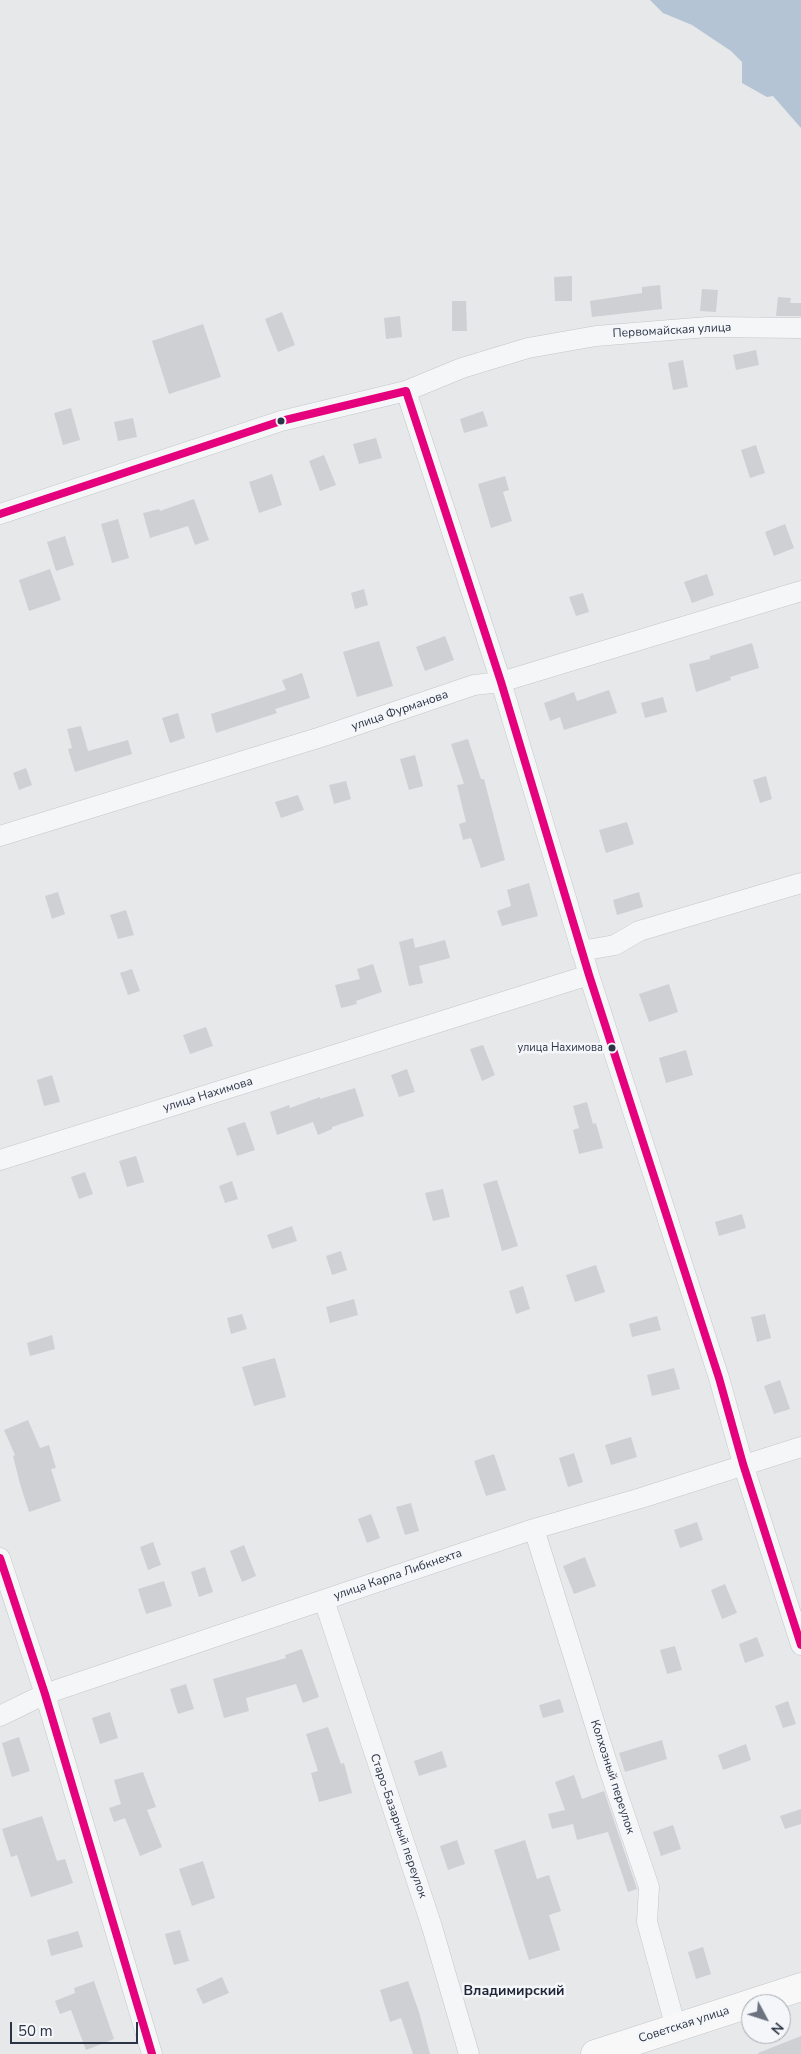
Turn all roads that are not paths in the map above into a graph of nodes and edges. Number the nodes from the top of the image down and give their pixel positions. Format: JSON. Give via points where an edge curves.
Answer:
{"nodes":[{"id":1,"x":801,"y":328,"type":"edge"},
{"id":2,"x":406,"y":391,"type":"junction"},
{"id":3,"x":0,"y":514,"type":"edge"},
{"id":4,"x":801,"y":591,"type":"edge"},
{"id":5,"x":501,"y":682,"type":"junction"},
{"id":6,"x":0,"y":836,"type":"edge"},
{"id":7,"x":801,"y":883,"type":"edge"},
{"id":8,"x":581,"y":951,"type":"junction"},
{"id":9,"x":589,"y":975,"type":"junction"},
{"id":10,"x":0,"y":1160,"type":"edge"},
{"id":11,"x":801,"y":1447,"type":"edge"},
{"id":12,"x":743,"y":1464,"type":"junction"},
{"id":13,"x":534,"y":1529,"type":"junction"},
{"id":14,"x":0,"y":1558,"type":"edge"},
{"id":15,"x":324,"y":1600,"type":"junction"},
{"id":16,"x":801,"y":1645,"type":"edge"},
{"id":17,"x":45,"y":1694,"type":"junction"},
{"id":18,"x":0,"y":1716,"type":"edge"},
{"id":19,"x":801,"y":1987,"type":"edge"},
{"id":20,"x":676,"y":2028,"type":"junction"},
{"id":21,"x":152,"y":2054,"type":"edge"},
{"id":22,"x":468,"y":2054,"type":"edge"},
{"id":23,"x":595,"y":2054,"type":"edge"}],
"edges":[{"from":1,"to":2,"type":"street","name":"Первомайская улица","via":[[708,327],[596,336],[528,348],[462,368]]},
{"from":2,"to":3,"type":"street","name":"Первомайская улица","via":[[281,421]]},
{"from":2,"to":5,"type":"street"},
{"from":4,"to":5,"type":"street","name":"улица Фурманова"},
{"from":5,"to":6,"type":"street","name":"улица Фурманова","via":[[474,686],[322,737]]},
{"from":5,"to":8,"type":"street"},
{"from":7,"to":8,"type":"street","via":[[639,931],[615,945]]},
{"from":8,"to":9,"type":"street"},
{"from":9,"to":10,"type":"street","name":"улица Нахимова"},
{"from":9,"to":12,"type":"street","via":[[719,1378]]},
{"from":11,"to":12,"type":"street","name":"улица Карла Либкнехта"},
{"from":12,"to":13,"type":"street","name":"улица Карла Либкнехта"},
{"from":12,"to":16,"type":"street"},
{"from":13,"to":15,"type":"street","name":"улица Карла Либкнехта"},
{"from":13,"to":20,"type":"street","name":"Колхозный переулок","via":[[649,1887],[647,1922]]},
{"from":14,"to":17,"type":"street"},
{"from":15,"to":17,"type":"street","name":"улица Карла Либкнехта"},
{"from":15,"to":22,"type":"street","name":"Старо-Базарный переулок","via":[[432,1927]]},
{"from":17,"to":18,"type":"street","name":"улица Карла Либкнехта"},
{"from":17,"to":21,"type":"street"},
{"from":19,"to":20,"type":"street","name":"Советская улица"},
{"from":20,"to":23,"type":"street","name":"Советская улица"}]}
